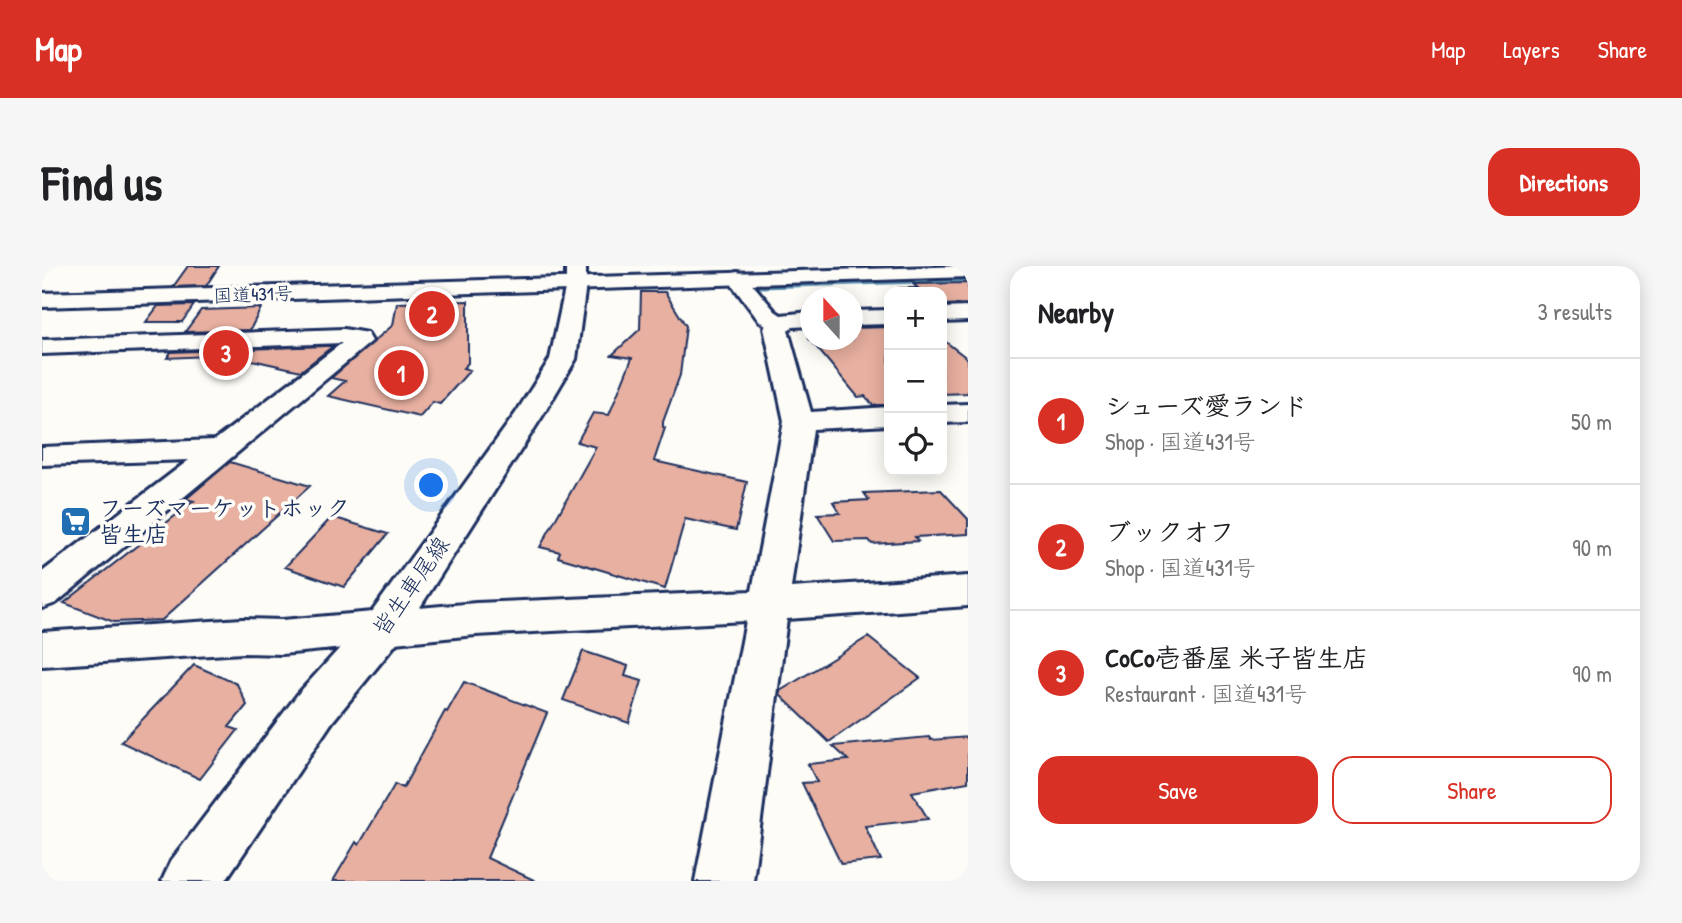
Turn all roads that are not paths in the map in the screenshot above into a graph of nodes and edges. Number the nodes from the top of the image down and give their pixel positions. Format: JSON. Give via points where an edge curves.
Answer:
{"nodes":[{"id":1,"x":821,"y":266,"type":"edge"},
{"id":2,"x":968,"y":271,"type":"edge"},
{"id":3,"x":576,"y":274,"type":"edge"},
{"id":4,"x":737,"y":278,"type":"junction"},
{"id":5,"x":42,"y":289,"type":"edge"},
{"id":6,"x":42,"y":300,"type":"edge"},
{"id":7,"x":968,"y":314,"type":"edge"},
{"id":8,"x":947,"y":315,"type":"edge"},
{"id":9,"x":884,"y":317,"type":"edge"},
{"id":10,"x":863,"y":318,"type":"edge"},
{"id":11,"x":800,"y":320,"type":"edge"},
{"id":12,"x":779,"y":323,"type":"junction"},
{"id":13,"x":42,"y":347,"type":"edge"},
{"id":14,"x":968,"y":413,"type":"edge"},
{"id":15,"x":947,"y":414,"type":"edge"},
{"id":16,"x":884,"y":416,"type":"edge"},
{"id":17,"x":799,"y":421,"type":"junction"},
{"id":18,"x":223,"y":449,"type":"junction"},
{"id":19,"x":42,"y":456,"type":"edge"},
{"id":20,"x":968,"y":591,"type":"edge"},
{"id":21,"x":42,"y":593,"type":"edge"},
{"id":22,"x":769,"y":606,"type":"junction"},
{"id":23,"x":384,"y":628,"type":"junction"},
{"id":24,"x":42,"y":649,"type":"edge"},
{"id":25,"x":191,"y":881,"type":"edge"},
{"id":26,"x":724,"y":881,"type":"edge"}],
"edges":[{"from":1,"to":3,"type":"main road","name":"国道431号"},
{"from":2,"to":4,"type":"main road","name":"国道431号"},
{"from":3,"to":4,"type":"main road","name":"国道431号"},
{"from":3,"to":5,"type":"main road","name":"国道431号"},
{"from":3,"to":6,"type":"main road","name":"国道431号"},
{"from":3,"to":23,"type":"main road","name":"皆生車尾線","via":[[563,359]]},
{"from":4,"to":12,"type":"main road","via":[[767,316]]},
{"from":7,"to":8,"type":"main road"},
{"from":9,"to":10,"type":"main road"},
{"from":11,"to":12,"type":"main road"},
{"from":12,"to":17,"type":"main road","via":[[776,328]]},
{"from":13,"to":18,"type":"main road","via":[[358,338],[351,350]]},
{"from":14,"to":15,"type":"main road"},
{"from":16,"to":17,"type":"main road"},
{"from":17,"to":22,"type":"main road"},
{"from":18,"to":19,"type":"main road"},
{"from":18,"to":21,"type":"main road"},
{"from":20,"to":22,"type":"main road"},
{"from":22,"to":23,"type":"main road"},
{"from":22,"to":26,"type":"main road"},
{"from":23,"to":24,"type":"main road"},
{"from":23,"to":25,"type":"main road","name":"皆生車尾線","via":[[315,708]]}]}
